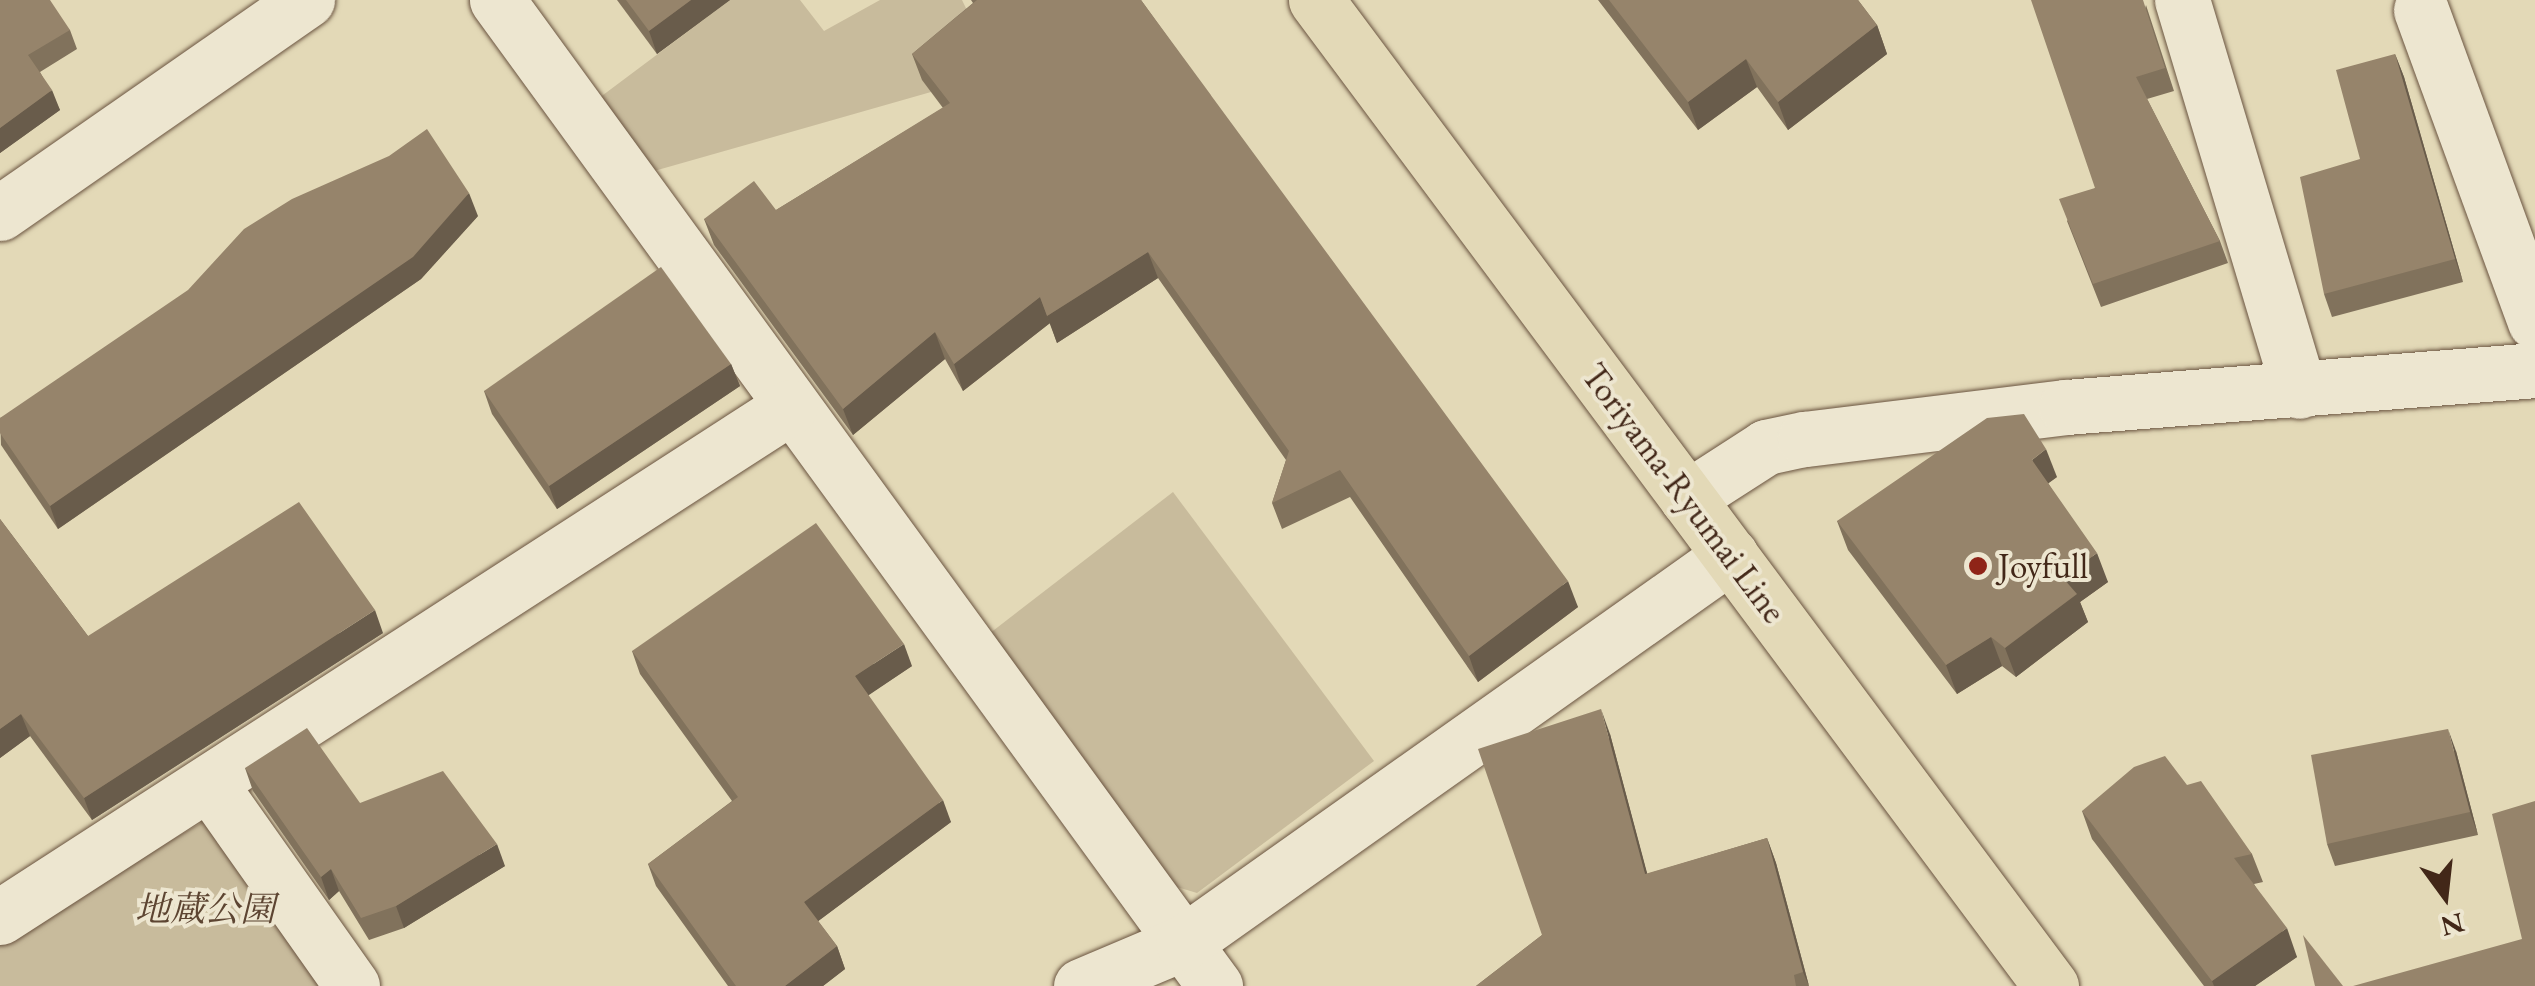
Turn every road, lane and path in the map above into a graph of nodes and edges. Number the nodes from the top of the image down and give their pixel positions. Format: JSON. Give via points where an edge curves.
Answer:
{"nodes":[{"id":1,"x":306,"y":0,"type":"edge"},
{"id":2,"x":497,"y":0,"type":"edge"},
{"id":3,"x":1316,"y":0,"type":"edge"},
{"id":4,"x":2182,"y":0,"type":"edge"},
{"id":5,"x":2421,"y":10,"type":"dead end"},
{"id":6,"x":0,"y":213,"type":"edge"},
{"id":7,"x":2535,"y":322,"type":"edge"},
{"id":8,"x":2535,"y":370,"type":"edge"},
{"id":9,"x":2299,"y":391,"type":"junction"},
{"id":10,"x":790,"y":407,"type":"junction"},
{"id":11,"x":1687,"y":498,"type":"junction"},
{"id":12,"x":1731,"y":555,"type":"junction"},
{"id":13,"x":209,"y":782,"type":"junction"},
{"id":14,"x":0,"y":917,"type":"edge"},
{"id":15,"x":1183,"y":943,"type":"junction"},
{"id":16,"x":352,"y":986,"type":"edge"},
{"id":17,"x":1082,"y":986,"type":"edge"},
{"id":18,"x":1214,"y":986,"type":"edge"},
{"id":19,"x":2051,"y":986,"type":"edge"}],
"edges":[{"from":1,"to":6,"type":"street"},
{"from":2,"to":10,"type":"street"},
{"from":3,"to":11,"type":"main road","name":"Toriyama-Ryumai Line"},
{"from":4,"to":9,"type":"street"},
{"from":5,"to":7,"type":"street"},
{"from":8,"to":9,"type":"street"},
{"from":9,"to":11,"type":"street","via":[[2066,407],[1805,439],[1766,447]]},
{"from":10,"to":13,"type":"street"},
{"from":10,"to":15,"type":"street"},
{"from":11,"to":12,"type":"main road","name":"Toriyama-Ryumai Line"},
{"from":12,"to":15,"type":"street"},
{"from":12,"to":19,"type":"main road","name":"Toriyama-Ryumai Line"},
{"from":13,"to":14,"type":"street"},
{"from":13,"to":16,"type":"street"},
{"from":15,"to":17,"type":"street"},
{"from":15,"to":18,"type":"street"}]}
